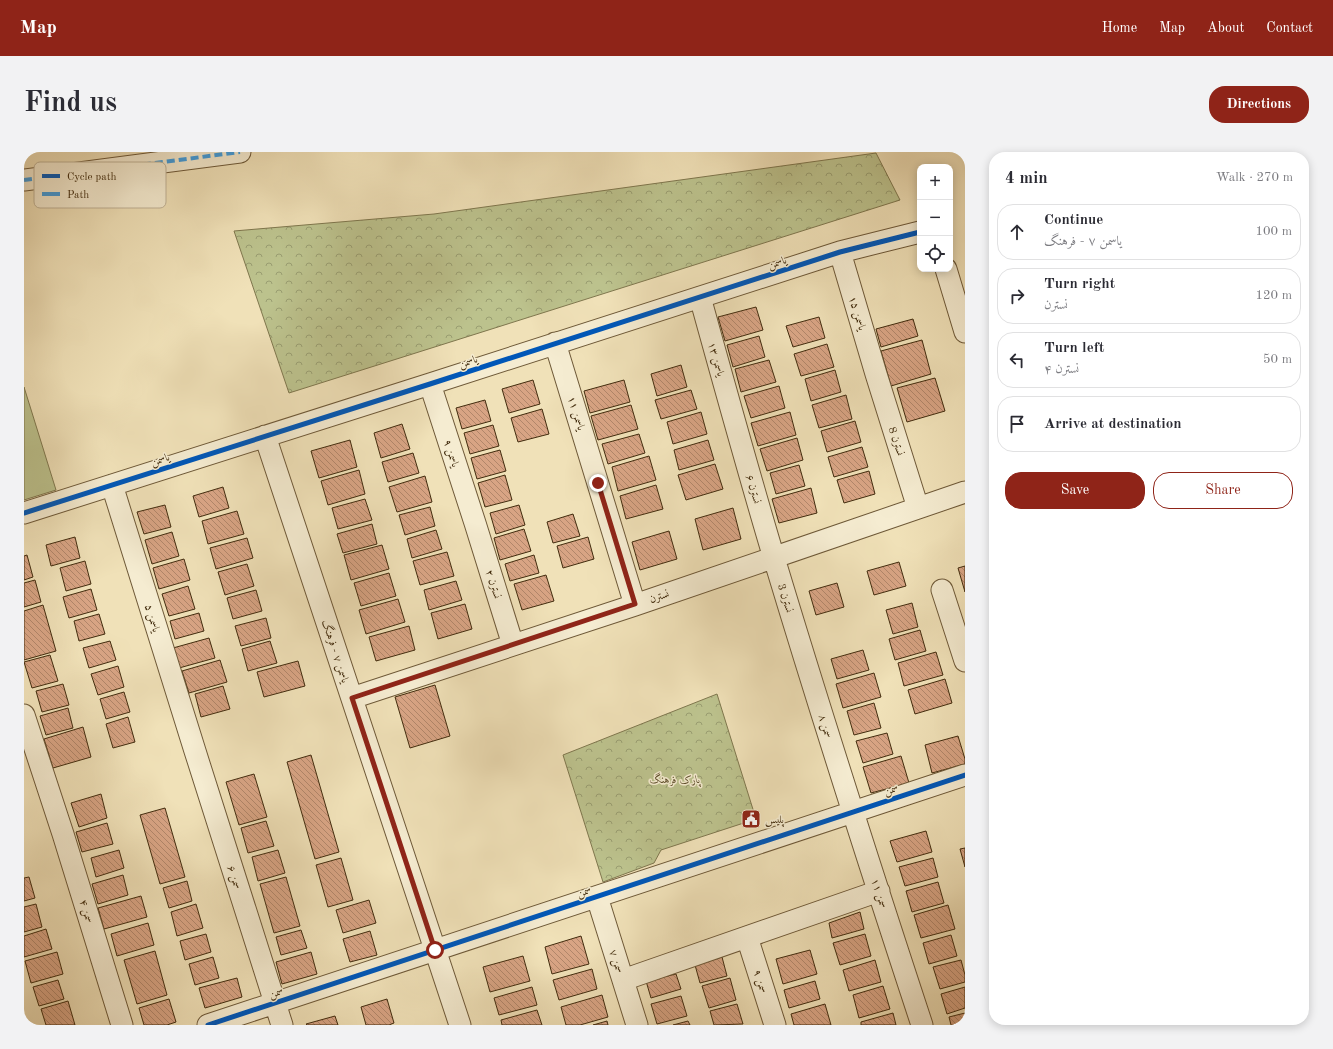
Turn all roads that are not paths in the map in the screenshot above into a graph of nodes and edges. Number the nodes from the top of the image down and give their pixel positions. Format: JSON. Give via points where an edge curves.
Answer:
{"nodes":[{"id":1,"x":240,"y":152,"type":"edge"},
{"id":2,"x":163,"y":162,"type":"edge"},
{"id":3,"x":34,"y":179,"type":"edge"},
{"id":4,"x":24,"y":180,"type":"edge"},
{"id":5,"x":917,"y":233,"type":"edge"},
{"id":6,"x":840,"y":252,"type":"junction"},
{"id":7,"x":947,"y":272,"type":"edge"},
{"id":8,"x":700,"y":297,"type":"junction"},
{"id":9,"x":965,"y":332,"type":"edge"},
{"id":10,"x":555,"y":343,"type":"junction"},
{"id":11,"x":876,"y":374,"type":"joint"},
{"id":12,"x":430,"y":384,"type":"junction"},
{"id":13,"x":734,"y":420,"type":"joint"},
{"id":14,"x":265,"y":436,"type":"junction"},
{"id":15,"x":112,"y":485,"type":"junction"},
{"id":16,"x":965,"y":492,"type":"edge"},
{"id":17,"x":918,"y":508,"type":"junction"},
{"id":18,"x":24,"y":513,"type":"edge"},
{"id":19,"x":476,"y":523,"type":"joint"},
{"id":20,"x":774,"y":557,"type":"junction"},
{"id":21,"x":942,"y":590,"type":"dead end"},
{"id":22,"x":635,"y":604,"type":"junction"},
{"id":23,"x":798,"y":639,"type":"joint"},
{"id":24,"x":513,"y":645,"type":"junction"},
{"id":25,"x":965,"y":661,"type":"edge"},
{"id":26,"x":352,"y":698,"type":"junction"},
{"id":27,"x":24,"y":714,"type":"edge"},
{"id":28,"x":195,"y":751,"type":"joint"},
{"id":29,"x":965,"y":775,"type":"edge"},
{"id":30,"x":853,"y":812,"type":"junction"},
{"id":31,"x":879,"y":891,"type":"junction"},
{"id":32,"x":597,"y":897,"type":"junction"},
{"id":33,"x":747,"y":937,"type":"junction"},
{"id":34,"x":435,"y":950,"type":"junction"},
{"id":35,"x":623,"y":980,"type":"junction"},
{"id":36,"x":275,"y":1003,"type":"junction"},
{"id":37,"x":122,"y":1025,"type":"edge"},
{"id":38,"x":208,"y":1025,"type":"edge"},
{"id":39,"x":282,"y":1025,"type":"edge"},
{"id":40,"x":460,"y":1025,"type":"edge"},
{"id":41,"x":638,"y":1025,"type":"edge"},
{"id":42,"x":775,"y":1025,"type":"edge"},
{"id":43,"x":922,"y":1025,"type":"edge"}],
"edges":[{"from":1,"to":2,"type":"street"},
{"from":3,"to":4,"type":"street"},
{"from":5,"to":6,"type":"street","name":"یاسمن"},
{"from":6,"to":8,"type":"street","name":"یاسمن"},
{"from":6,"to":11,"type":"street","name":"یاسمن ۱۵"},
{"from":7,"to":9,"type":"street"},
{"from":8,"to":10,"type":"street","name":"یاسمن"},
{"from":8,"to":13,"type":"street","name":"یاسمن ۱۳"},
{"from":10,"to":12,"type":"street","name":"یاسمن"},
{"from":10,"to":22,"type":"street","name":"یاسمن ۱۱"},
{"from":11,"to":17,"type":"street","name":"نسترن 8"},
{"from":12,"to":14,"type":"street","name":"یاسمن"},
{"from":12,"to":19,"type":"street","name":"یاسمن ۹"},
{"from":13,"to":20,"type":"street","name":"نسترن ۶"},
{"from":14,"to":15,"type":"street","name":"یاسمن"},
{"from":14,"to":26,"type":"street","name":"یاسمن ۷ - فرهنگ"},
{"from":15,"to":18,"type":"street","name":"یاسمن"},
{"from":15,"to":28,"type":"street","name":"یاسمن ۵"},
{"from":16,"to":17,"type":"street","name":"نسترن"},
{"from":17,"to":20,"type":"street","name":"نسترن"},
{"from":19,"to":24,"type":"street","name":"نسترن ۲"},
{"from":20,"to":22,"type":"street","name":"نسترن"},
{"from":20,"to":23,"type":"street","name":"نسترن 3"},
{"from":21,"to":25,"type":"street"},
{"from":22,"to":24,"type":"street","name":"نسترن"},
{"from":23,"to":30,"type":"street","name":"سمن ۸"},
{"from":24,"to":26,"type":"street","name":"نسترن"},
{"from":26,"to":34,"type":"street","name":"یاسمن ۷ - فرهنگ"},
{"from":27,"to":37,"type":"street","name":"سمن ۴"},
{"from":28,"to":36,"type":"street","name":"سمن ۶"},
{"from":29,"to":30,"type":"street","name":"سمن"},
{"from":30,"to":31,"type":"street","name":"سمن ۱۱"},
{"from":30,"to":32,"type":"street","name":"سمن"},
{"from":31,"to":33,"type":"street"},
{"from":31,"to":43,"type":"street","name":"سمن ۱۱"},
{"from":32,"to":34,"type":"street","name":"سمن"},
{"from":32,"to":35,"type":"street","name":"سمن ۷"},
{"from":33,"to":35,"type":"street"},
{"from":33,"to":42,"type":"street","name":"سمن ۹"},
{"from":34,"to":36,"type":"street","name":"سمن"},
{"from":34,"to":40,"type":"street","name":"یاسمن ۷ - فرهنگ"},
{"from":35,"to":41,"type":"street","name":"سمن ۷"},
{"from":36,"to":38,"type":"street","name":"سمن"},
{"from":36,"to":39,"type":"street","name":"سمن ۶"}]}
